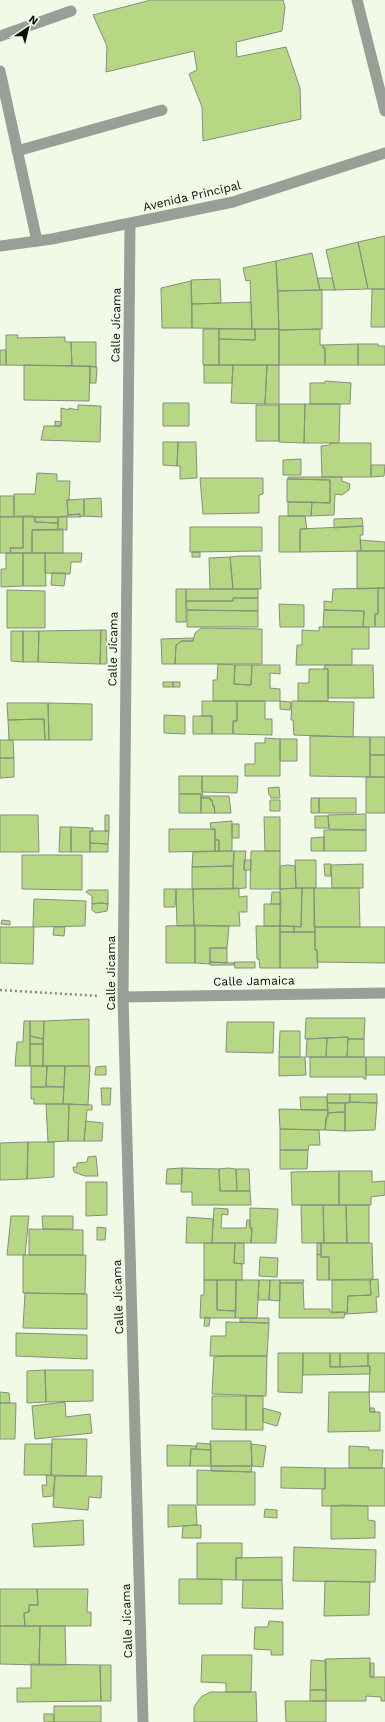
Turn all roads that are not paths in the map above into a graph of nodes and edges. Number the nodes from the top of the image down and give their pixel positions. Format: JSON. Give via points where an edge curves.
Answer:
{"nodes":[{"id":1,"x":357,"y":0,"type":"edge"},
{"id":2,"x":71,"y":11,"type":"dead end"},
{"id":3,"x":0,"y":36,"type":"edge"},
{"id":4,"x":0,"y":71,"type":"edge"},
{"id":5,"x":4,"y":106,"type":"edge"},
{"id":6,"x":162,"y":110,"type":"dead end"},
{"id":7,"x":385,"y":111,"type":"edge"},
{"id":8,"x":17,"y":151,"type":"junction"},
{"id":9,"x":385,"y":153,"type":"edge"},
{"id":10,"x":130,"y":224,"type":"junction"},
{"id":11,"x":37,"y":241,"type":"junction"},
{"id":12,"x":0,"y":246,"type":"edge"},
{"id":13,"x":385,"y":993,"type":"edge"},
{"id":14,"x":123,"y":997,"type":"junction"},
{"id":15,"x":143,"y":1722,"type":"edge"}],
"edges":[{"from":1,"to":7,"type":"street"},
{"from":2,"to":3,"type":"street"},
{"from":4,"to":5,"type":"street"},
{"from":5,"to":8,"type":"street"},
{"from":6,"to":8,"type":"street"},
{"from":8,"to":11,"type":"street"},
{"from":9,"to":10,"type":"street","name":"Avenida Principal","via":[[233,202]]},
{"from":10,"to":11,"type":"street","name":"Avenida Principal"},
{"from":10,"to":14,"type":"street","name":"Calle Jícama"},
{"from":11,"to":12,"type":"street","name":"Avenida Principal"},
{"from":13,"to":14,"type":"street","name":"Calle Jamaica"},
{"from":14,"to":15,"type":"street","name":"Calle Jícama"}]}
